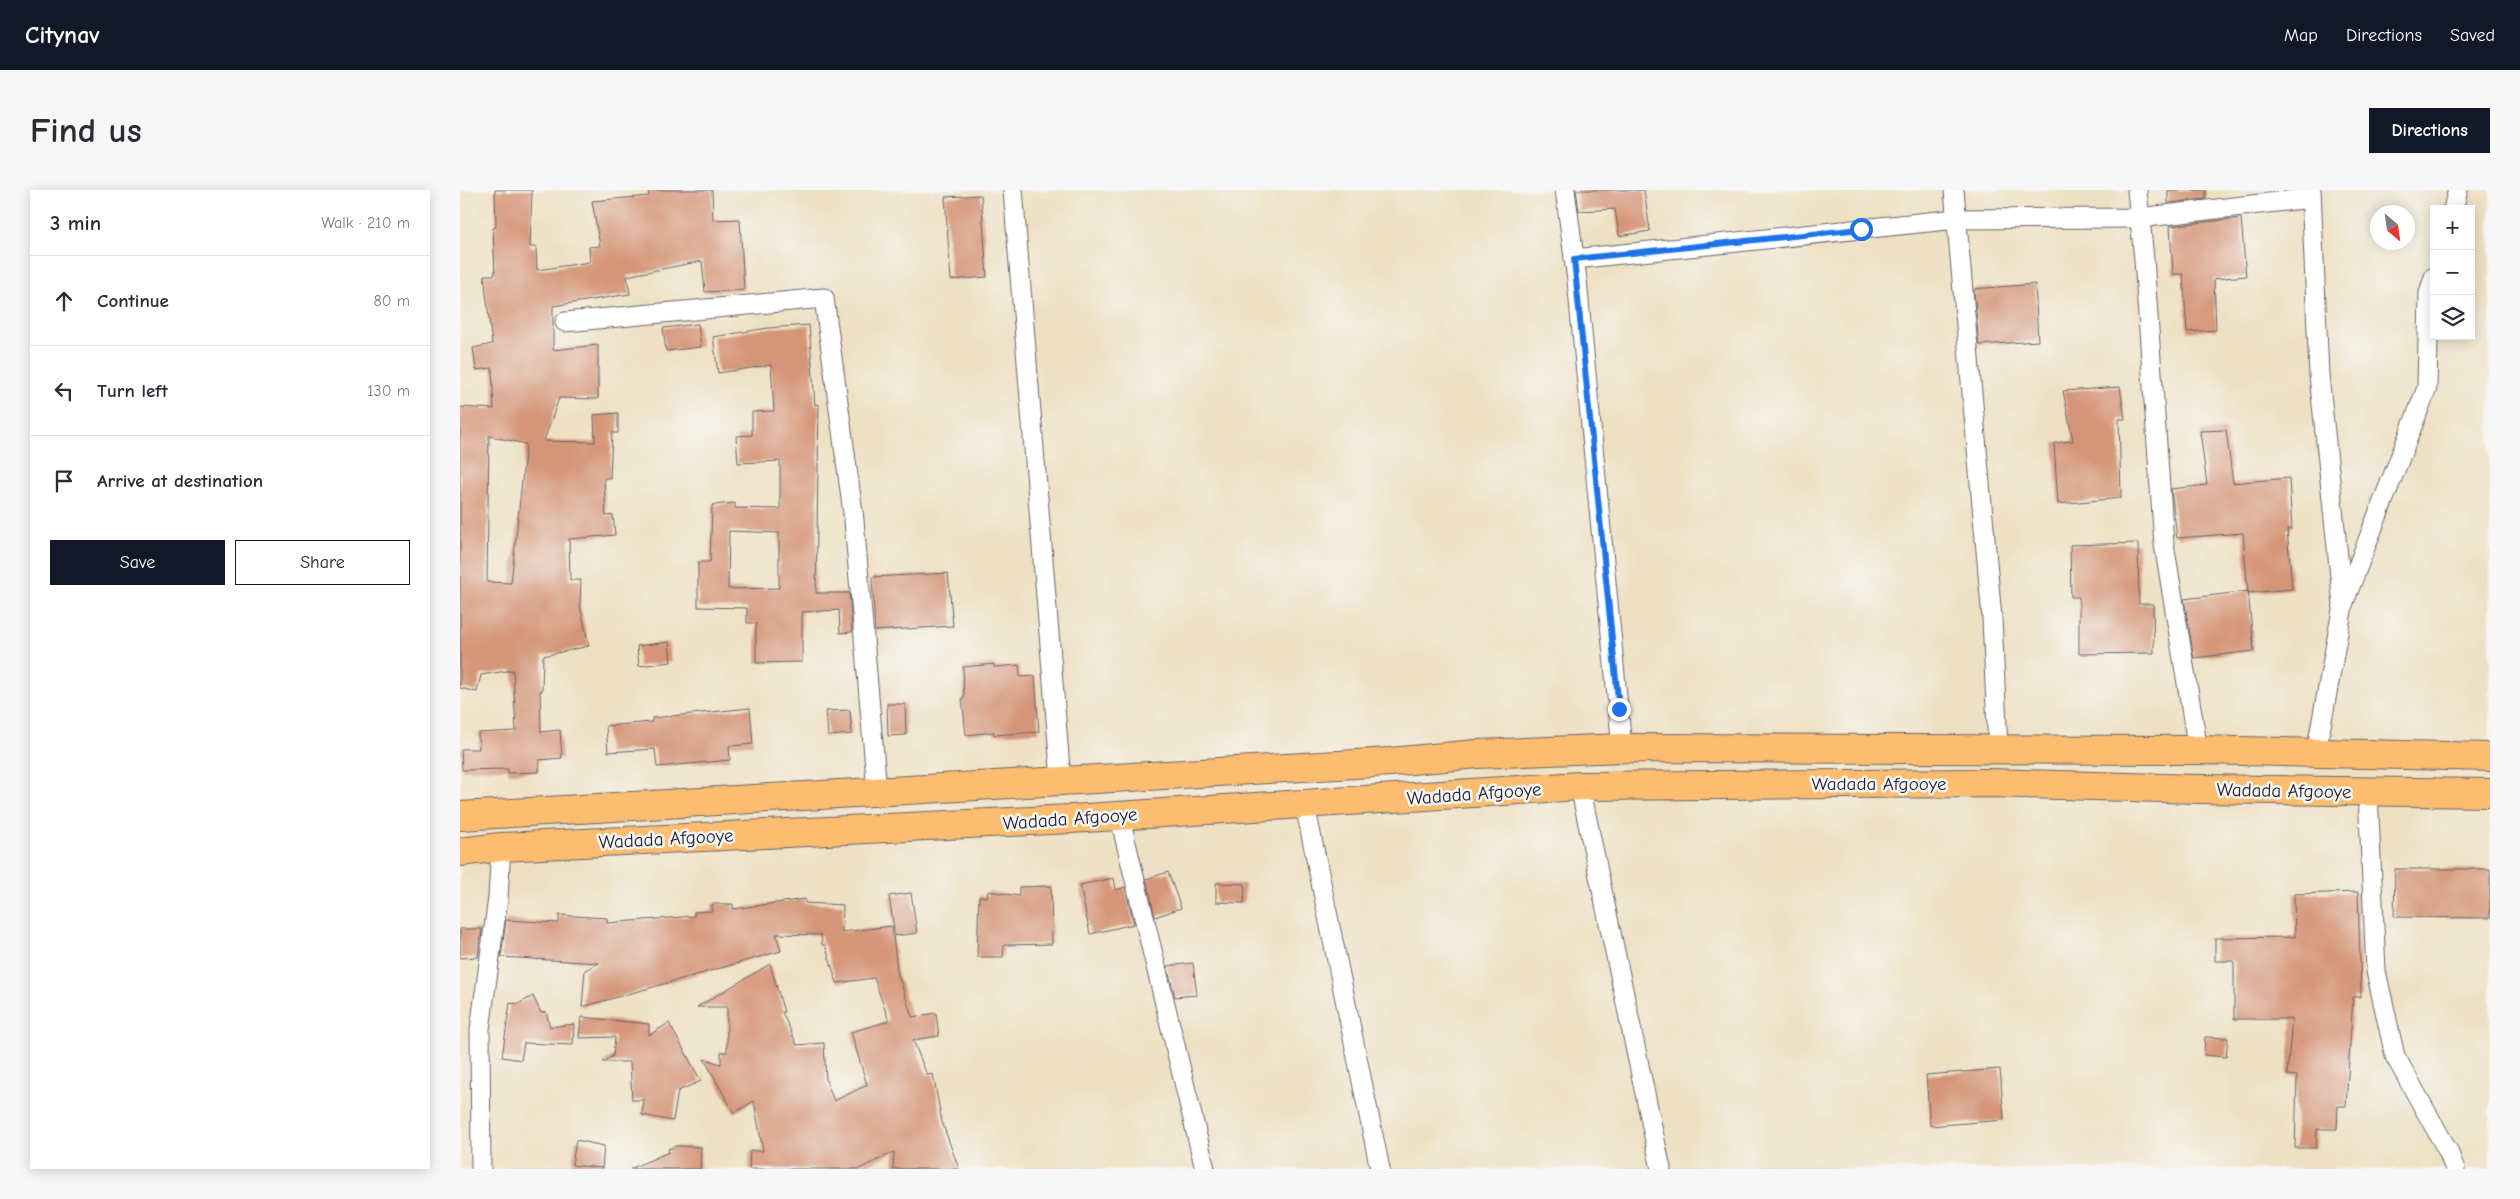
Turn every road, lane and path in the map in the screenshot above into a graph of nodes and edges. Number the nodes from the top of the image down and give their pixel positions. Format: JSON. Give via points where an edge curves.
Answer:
{"nodes":[{"id":1,"x":1013,"y":190,"type":"edge"},
{"id":2,"x":1565,"y":190,"type":"edge"},
{"id":3,"x":1954,"y":190,"type":"edge"},
{"id":4,"x":2136,"y":190,"type":"edge"},
{"id":5,"x":2458,"y":190,"type":"edge"},
{"id":6,"x":2311,"y":194,"type":"edge"},
{"id":7,"x":2454,"y":205,"type":"edge"},
{"id":8,"x":2140,"y":218,"type":"junction"},
{"id":9,"x":1957,"y":219,"type":"junction"},
{"id":10,"x":1574,"y":259,"type":"junction"},
{"id":11,"x":2430,"y":290,"type":"edge"},
{"id":12,"x":565,"y":322,"type":"dead end"},
{"id":13,"x":2343,"y":605,"type":"junction"},
{"id":14,"x":1622,"y":748,"type":"junction"},
{"id":15,"x":1998,"y":750,"type":"junction"},
{"id":16,"x":2198,"y":750,"type":"junction"},
{"id":17,"x":2316,"y":753,"type":"junction"},
{"id":18,"x":2490,"y":757,"type":"edge"},
{"id":19,"x":1062,"y":780,"type":"junction"},
{"id":20,"x":1580,"y":786,"type":"junction"},
{"id":21,"x":877,"y":791,"type":"junction"},
{"id":22,"x":2368,"y":792,"type":"junction"},
{"id":23,"x":2490,"y":793,"type":"edge"},
{"id":24,"x":1305,"y":804,"type":"junction"},
{"id":25,"x":1119,"y":814,"type":"junction"},
{"id":26,"x":460,"y":816,"type":"edge"},
{"id":27,"x":501,"y":847,"type":"junction"},
{"id":28,"x":460,"y":852,"type":"edge"},
{"id":29,"x":481,"y":1169,"type":"edge"},
{"id":30,"x":1205,"y":1169,"type":"edge"},
{"id":31,"x":1380,"y":1169,"type":"edge"},
{"id":32,"x":1661,"y":1169,"type":"edge"},
{"id":33,"x":2455,"y":1169,"type":"edge"}],
"edges":[{"from":1,"to":19,"type":"street"},
{"from":2,"to":10,"type":"street"},
{"from":3,"to":9,"type":"street"},
{"from":4,"to":8,"type":"street"},
{"from":5,"to":7,"type":"street"},
{"from":6,"to":8,"type":"street"},
{"from":6,"to":13,"type":"street","via":[[2319,374]]},
{"from":8,"to":9,"type":"street"},
{"from":8,"to":16,"type":"street","via":[[2164,544]]},
{"from":9,"to":10,"type":"street"},
{"from":9,"to":15,"type":"street","via":[[1991,608]]},
{"from":10,"to":14,"type":"street"},
{"from":11,"to":13,"type":"street","via":[[2427,388]]},
{"from":12,"to":21,"type":"street","via":[[824,298],[854,520]]},
{"from":13,"to":17,"type":"street"},
{"from":14,"to":15,"type":"highway","name":"Wadada Afgooye"},
{"from":14,"to":19,"type":"highway","name":"Wadada Afgooye"},
{"from":15,"to":16,"type":"highway","name":"Wadada Afgooye"},
{"from":16,"to":17,"type":"highway","name":"Wadada Afgooye"},
{"from":17,"to":18,"type":"highway","name":"Wadada Afgooye"},
{"from":19,"to":21,"type":"highway","name":"Wadada Afgooye"},
{"from":20,"to":22,"type":"highway","name":"Wadada Afgooye","via":[[1990,782]]},
{"from":20,"to":24,"type":"highway","name":"Wadada Afgooye"},
{"from":20,"to":32,"type":"street"},
{"from":21,"to":26,"type":"highway","name":"Wadada Afgooye"},
{"from":22,"to":23,"type":"highway","name":"Wadada Afgooye"},
{"from":22,"to":33,"type":"street","via":[[2376,971],[2395,1056]]},
{"from":24,"to":25,"type":"highway","name":"Wadada Afgooye"},
{"from":24,"to":31,"type":"street"},
{"from":25,"to":27,"type":"highway","name":"Wadada Afgooye"},
{"from":25,"to":30,"type":"street"},
{"from":27,"to":28,"type":"highway","name":"Wadada Afgooye"},
{"from":27,"to":29,"type":"street","via":[[498,898],[480,1029]]}]}
